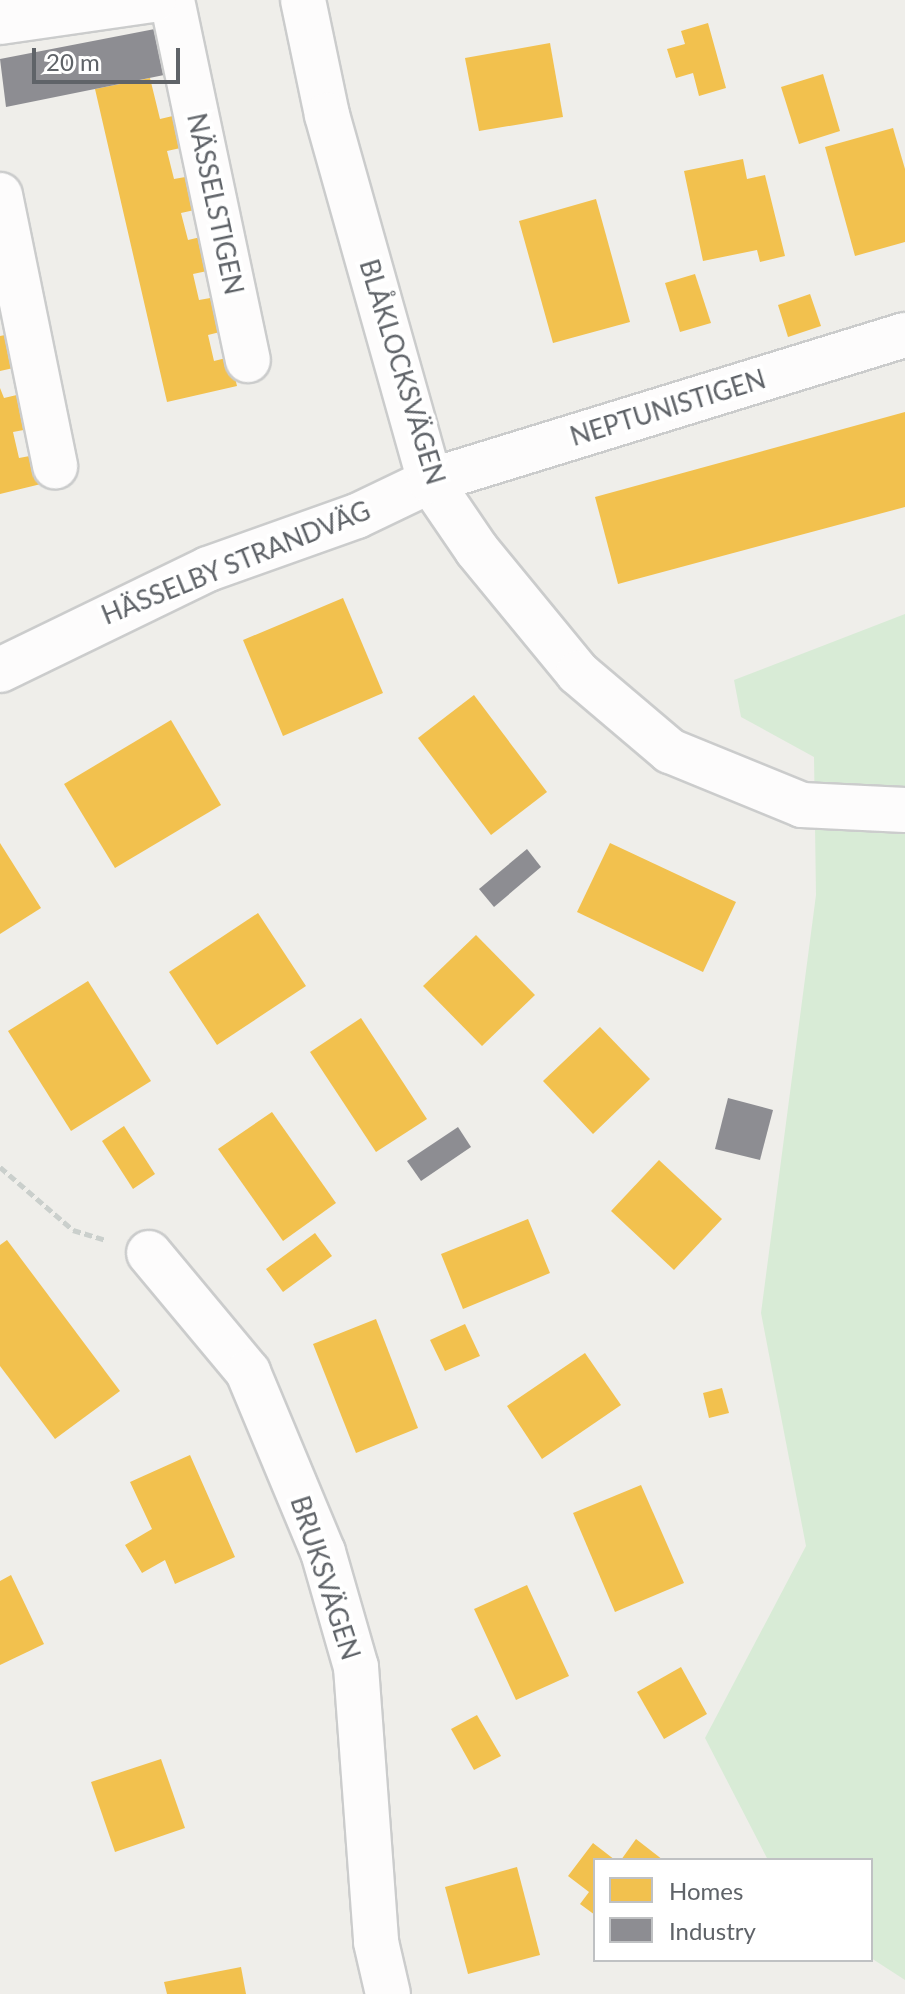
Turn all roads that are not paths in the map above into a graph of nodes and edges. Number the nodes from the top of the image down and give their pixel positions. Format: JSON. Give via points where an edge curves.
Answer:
{"nodes":[{"id":1,"x":153,"y":0,"type":"edge"},
{"id":2,"x":172,"y":0,"type":"edge"},
{"id":3,"x":303,"y":0,"type":"edge"},
{"id":4,"x":0,"y":22,"type":"edge"},
{"id":5,"x":0,"y":195,"type":"edge"},
{"id":6,"x":905,"y":335,"type":"edge"},
{"id":7,"x":248,"y":360,"type":"dead end"},
{"id":8,"x":55,"y":466,"type":"dead end"},
{"id":9,"x":430,"y":481,"type":"junction"},
{"id":10,"x":0,"y":670,"type":"edge"},
{"id":11,"x":905,"y":810,"type":"edge"},
{"id":12,"x":149,"y":1253,"type":"road end"},
{"id":13,"x":388,"y":1994,"type":"edge"}],
"edges":[{"from":1,"to":4,"type":"street"},
{"from":2,"to":7,"type":"street","name":"NÄSSELSTIGEN"},
{"from":3,"to":9,"type":"street","name":"BLÅKLOCKSVÄGEN","via":[[327,115]]},
{"from":5,"to":8,"type":"street"},
{"from":6,"to":9,"type":"street","name":"NEPTUNISTIGEN"},
{"from":9,"to":10,"type":"street","name":"HÄSSELBY STRANDVÄG","via":[[357,516],[208,569]]},
{"from":9,"to":11,"type":"street","name":"BLÅKLOCKSVÄGEN","via":[[477,550],[578,673],[670,751],[802,805]]},
{"from":12,"to":13,"type":"street","name":"BRUKSVÄGEN","via":[[248,1372],[323,1552],[356,1667],[376,1942]]}]}
